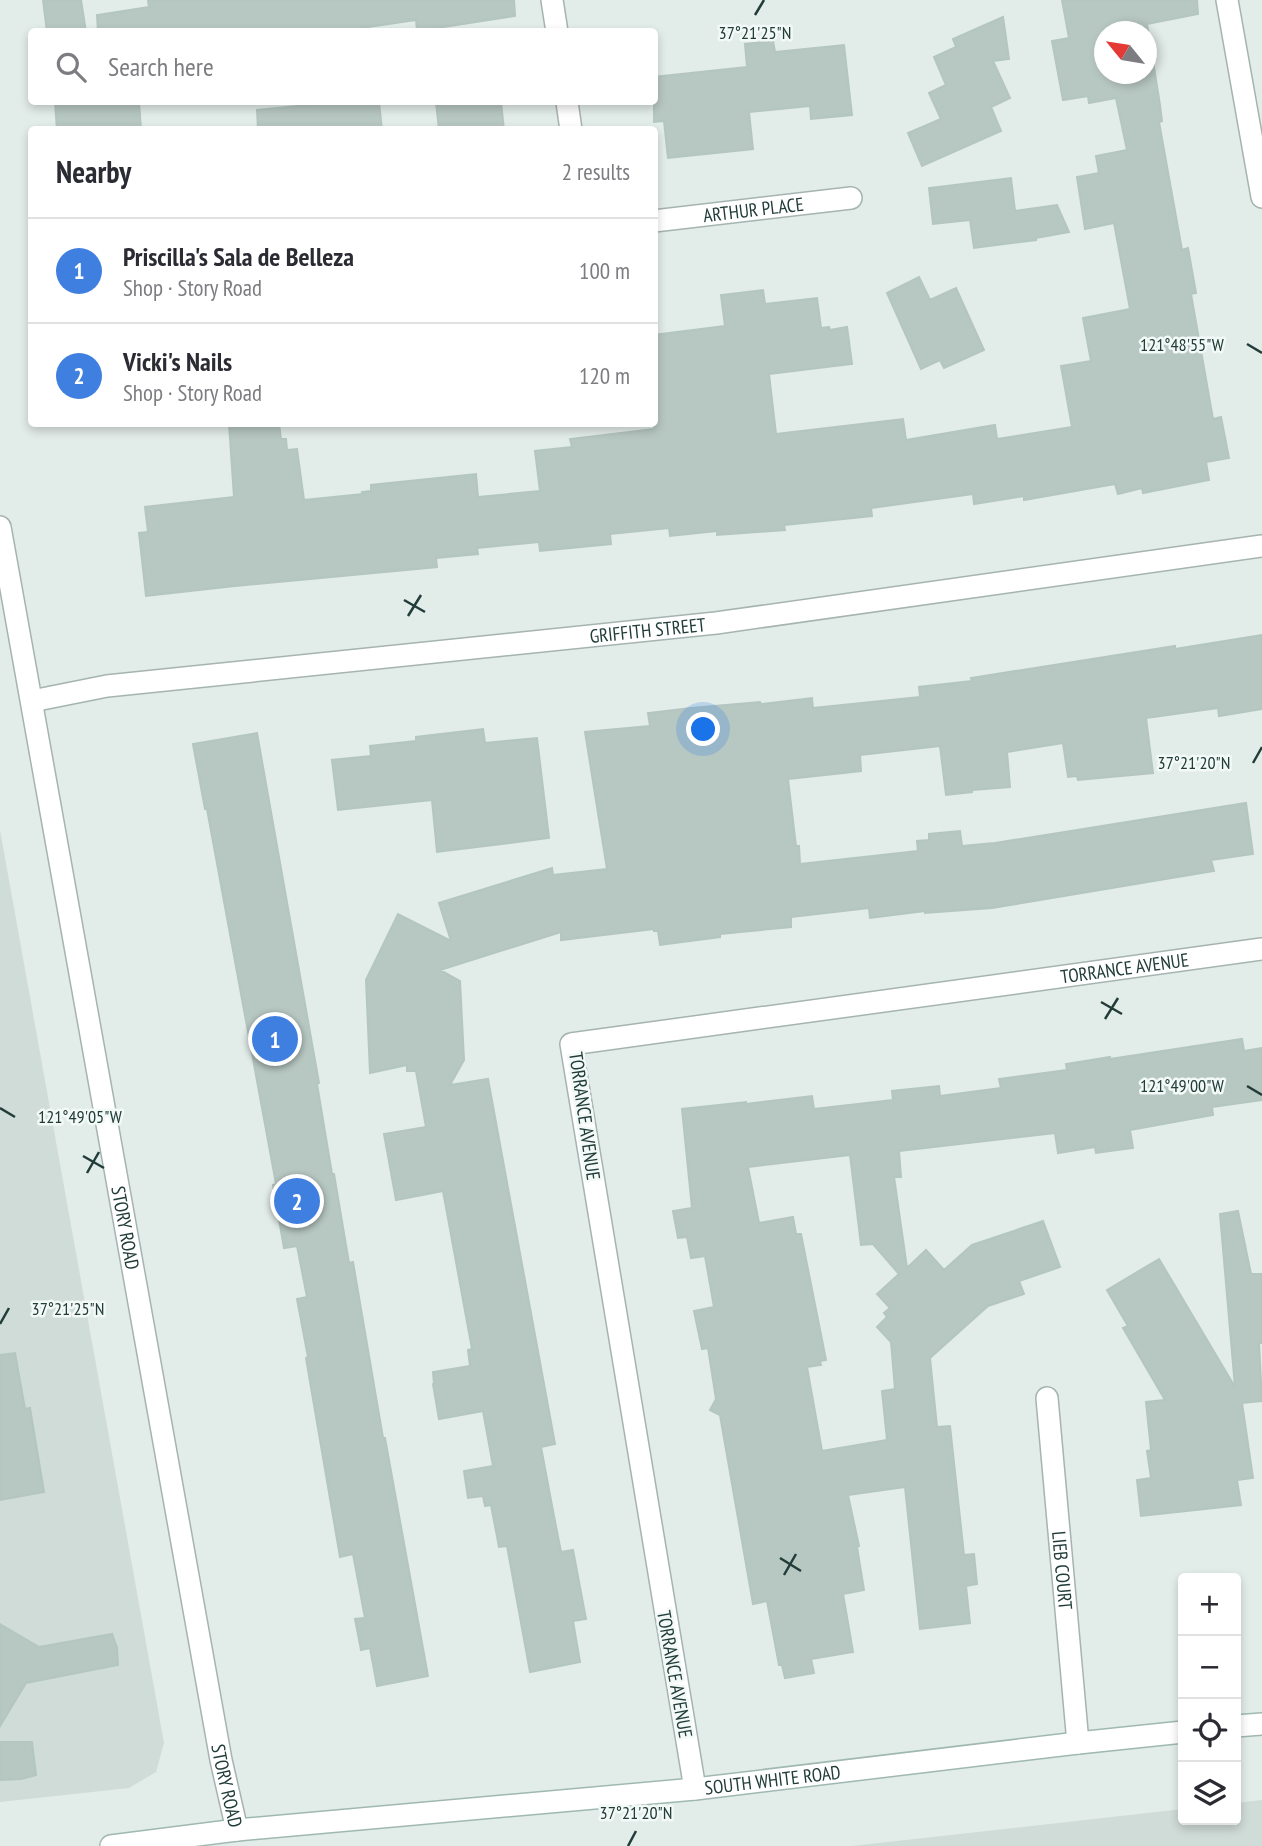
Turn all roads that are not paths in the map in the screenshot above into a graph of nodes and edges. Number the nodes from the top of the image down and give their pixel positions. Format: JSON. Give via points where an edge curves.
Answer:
{"nodes":[{"id":1,"x":552,"y":0,"type":"edge"},
{"id":2,"x":1227,"y":0,"type":"edge"},
{"id":3,"x":556,"y":28,"type":"edge"},
{"id":4,"x":567,"y":105,"type":"edge"},
{"id":5,"x":570,"y":126,"type":"edge"},
{"id":6,"x":1258,"y":149,"type":"edge"},
{"id":7,"x":1262,"y":197,"type":"edge"},
{"id":8,"x":851,"y":198,"type":"dead end"},
{"id":9,"x":658,"y":221,"type":"edge"},
{"id":10,"x":0,"y":527,"type":"edge"},
{"id":11,"x":1262,"y":546,"type":"edge"},
{"id":12,"x":32,"y":701,"type":"junction"},
{"id":13,"x":1262,"y":949,"type":"edge"},
{"id":14,"x":1047,"y":1398,"type":"dead end"},
{"id":15,"x":1262,"y":1724,"type":"edge"},
{"id":16,"x":1241,"y":1726,"type":"edge"},
{"id":17,"x":1178,"y":1733,"type":"edge"},
{"id":18,"x":1078,"y":1743,"type":"junction"},
{"id":19,"x":695,"y":1789,"type":"junction"},
{"id":20,"x":238,"y":1838,"type":"edge"},
{"id":21,"x":111,"y":1846,"type":"edge"}],
"edges":[{"from":1,"to":3,"type":"street"},
{"from":2,"to":6,"type":"street"},
{"from":4,"to":5,"type":"street"},
{"from":6,"to":7,"type":"street"},
{"from":8,"to":9,"type":"street","name":"ARTHUR PLACE"},
{"from":10,"to":12,"type":"street","name":"STORY ROAD"},
{"from":11,"to":12,"type":"street","name":"GRIFFITH STREET","via":[[716,623],[121,685]]},
{"from":12,"to":20,"type":"street","name":"STORY ROAD"},
{"from":13,"to":19,"type":"street","name":"TORRANCE AVENUE","via":[[571,1044]]},
{"from":14,"to":18,"type":"street","name":"LIEB COURT"},
{"from":15,"to":16,"type":"street"},
{"from":17,"to":18,"type":"street","name":"SOUTH WHITE ROAD"},
{"from":18,"to":19,"type":"street","name":"SOUTH WHITE ROAD"},
{"from":19,"to":20,"type":"street","name":"SOUTH WHITE ROAD"},
{"from":20,"to":21,"type":"street","name":"SOUTH WHITE ROAD"}]}
